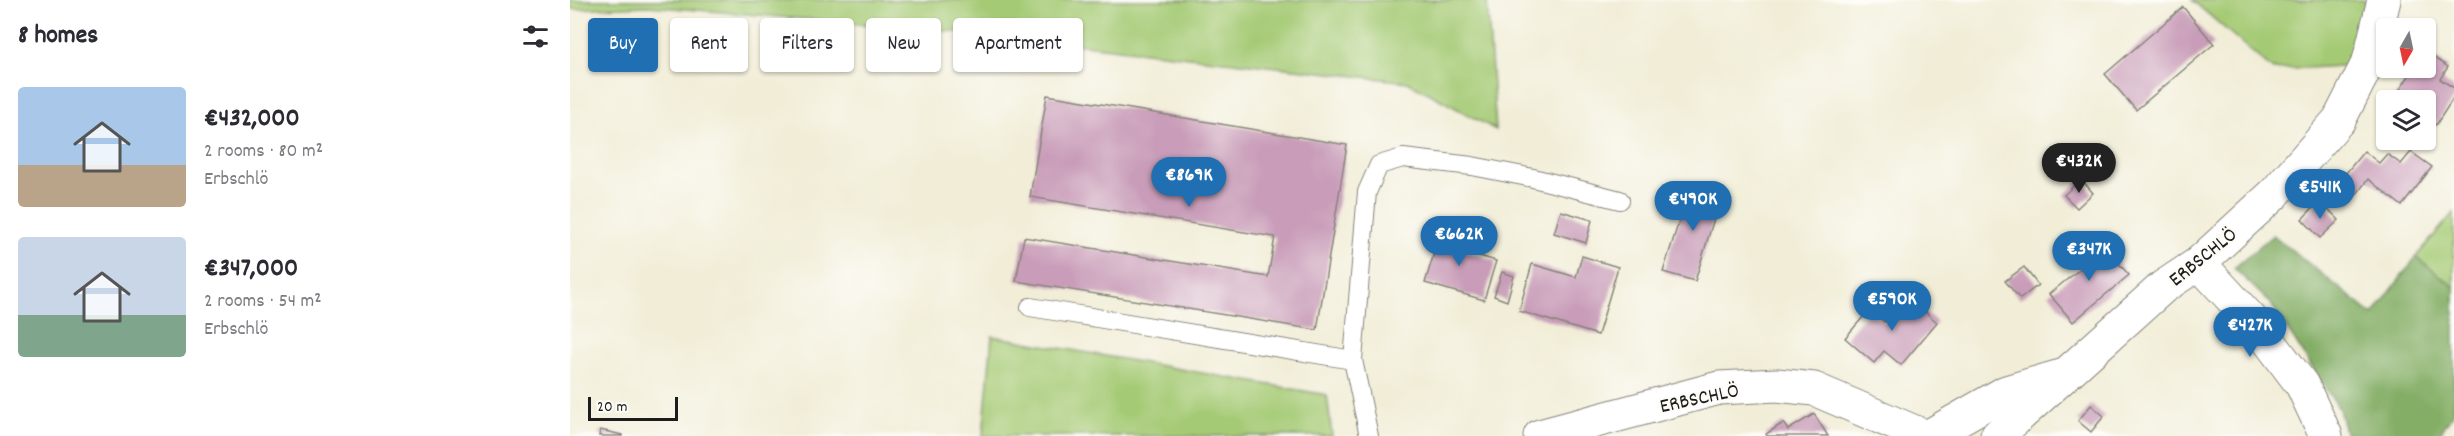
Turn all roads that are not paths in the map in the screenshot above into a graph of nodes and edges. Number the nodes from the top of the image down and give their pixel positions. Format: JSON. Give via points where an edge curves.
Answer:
{"nodes":[{"id":1,"x":2384,"y":0,"type":"edge"},
{"id":2,"x":1620,"y":200,"type":"dead end"},
{"id":3,"x":2199,"y":263,"type":"junction"},
{"id":4,"x":1030,"y":307,"type":"dead end"},
{"id":5,"x":1353,"y":360,"type":"junction"},
{"id":6,"x":2067,"y":374,"type":"junction"},
{"id":7,"x":1369,"y":436,"type":"edge"},
{"id":8,"x":1540,"y":436,"type":"edge"},
{"id":9,"x":1924,"y":436,"type":"edge"},
{"id":10,"x":1929,"y":436,"type":"edge"},
{"id":11,"x":1997,"y":436,"type":"edge"},
{"id":12,"x":2326,"y":436,"type":"edge"}],
"edges":[{"from":1,"to":3,"type":"street","name":"ERBSCHLÖ","via":[[2369,61],[2339,120],[2274,194]]},
{"from":2,"to":5,"type":"lane","via":[[1472,166],[1403,158],[1379,165],[1367,192]]},
{"from":3,"to":6,"type":"street","name":"ERBSCHLÖ","via":[[2163,287]]},
{"from":3,"to":12,"type":"street","via":[[2259,328],[2302,385]]},
{"from":4,"to":5,"type":"lane"},
{"from":5,"to":7,"type":"lane"},
{"from":6,"to":10,"type":"street","name":"ERBSCHLÖ","via":[[2006,392]]},
{"from":6,"to":11,"type":"street","name":"ERBSCHLÖ"},
{"from":8,"to":9,"type":"street","name":"ERBSCHLÖ","via":[[1719,388],[1777,385],[1814,389]]}]}
